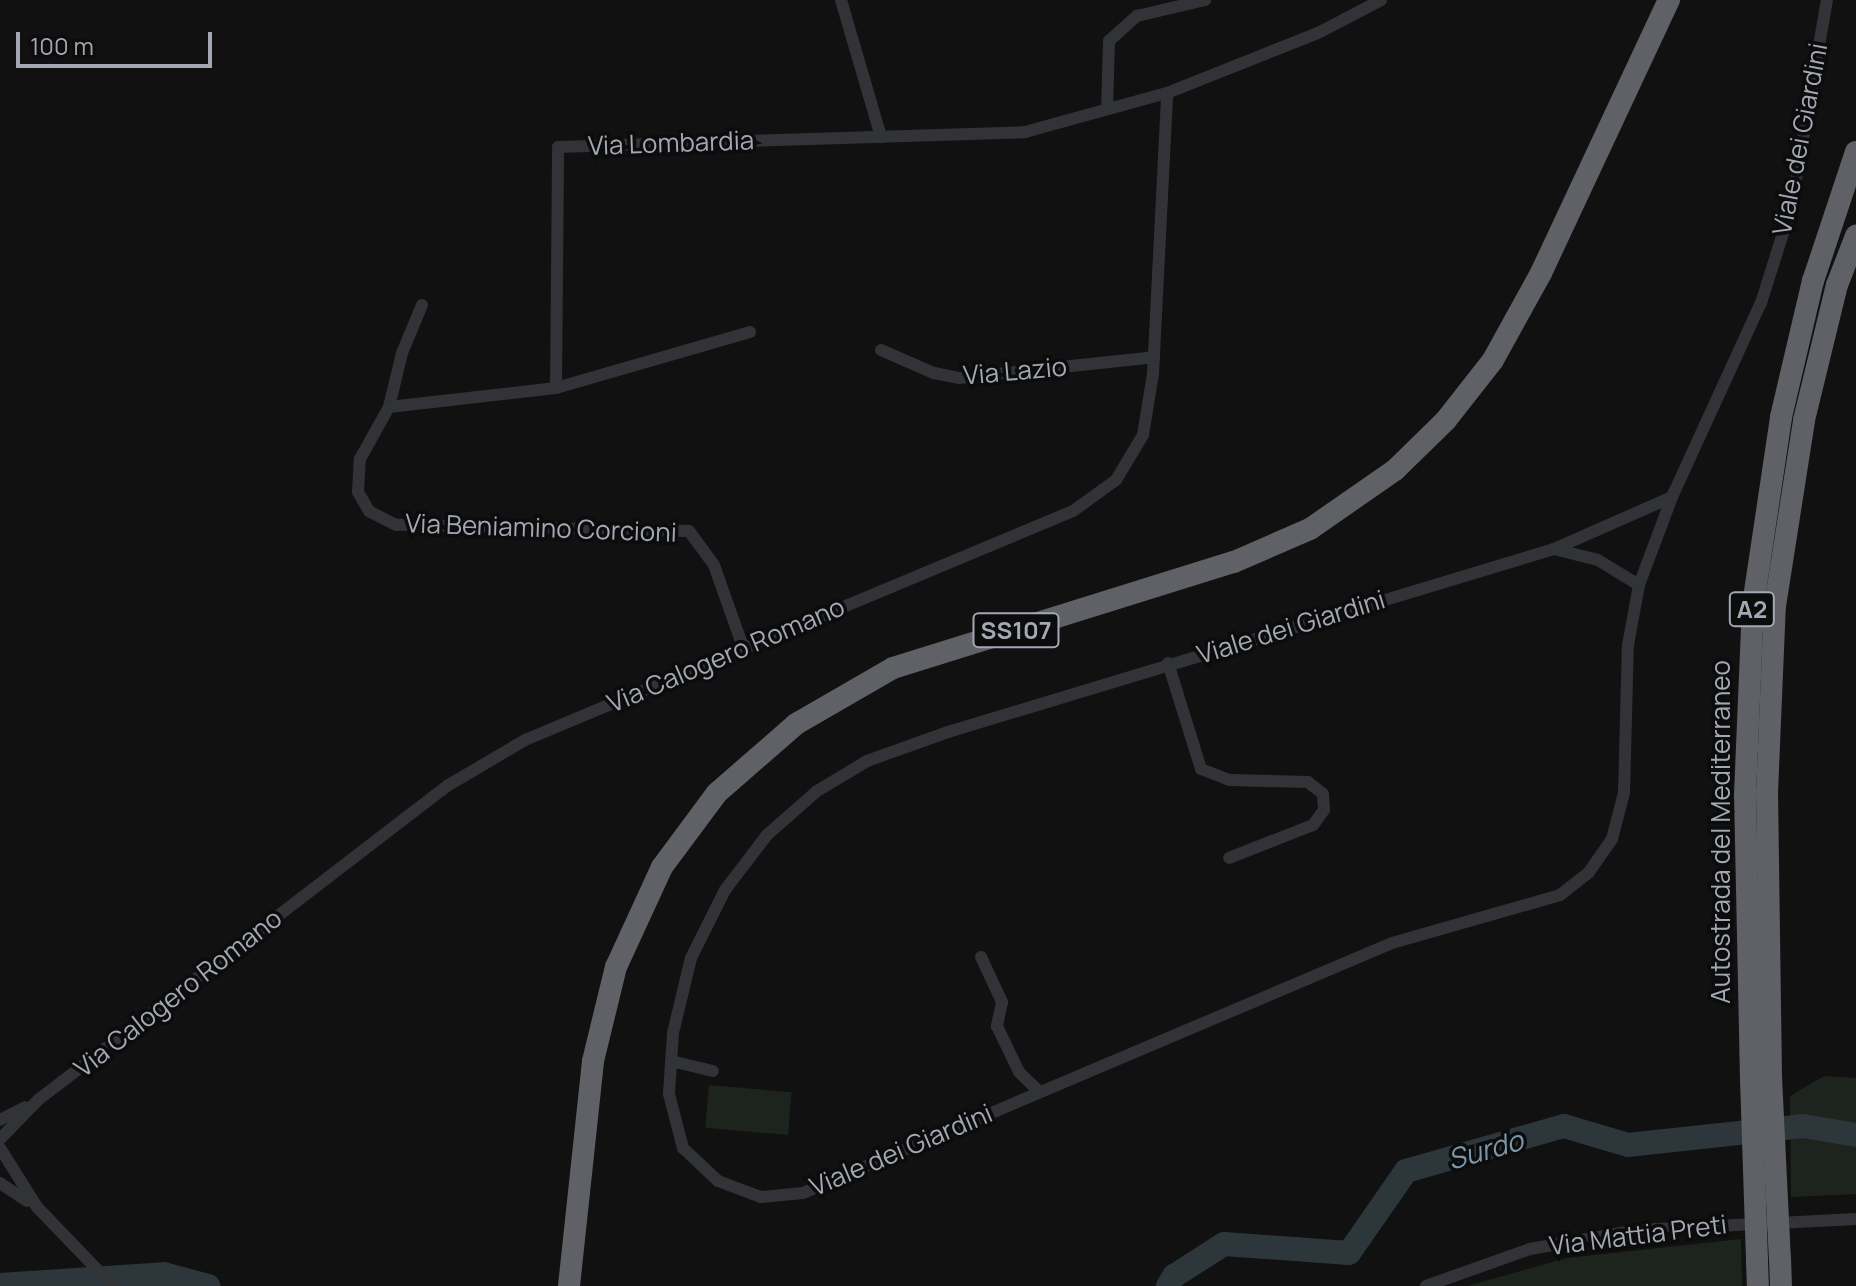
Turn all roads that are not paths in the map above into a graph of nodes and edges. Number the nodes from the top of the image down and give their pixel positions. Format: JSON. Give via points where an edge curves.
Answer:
{"nodes":[{"id":1,"x":841,"y":0,"type":"edge"},
{"id":2,"x":1205,"y":0,"type":"edge"},
{"id":3,"x":1381,"y":0,"type":"edge"},
{"id":4,"x":1827,"y":0,"type":"edge"},
{"id":5,"x":1664,"y":4,"type":"edge"},
{"id":6,"x":1167,"y":93,"type":"junction"},
{"id":7,"x":1107,"y":109,"type":"junction"},
{"id":8,"x":881,"y":137,"type":"junction"},
{"id":9,"x":1856,"y":152,"type":"edge"},
{"id":10,"x":1856,"y":236,"type":"edge"},
{"id":11,"x":422,"y":305,"type":"dead end"},
{"id":12,"x":750,"y":332,"type":"dead end"},
{"id":13,"x":881,"y":350,"type":"dead end"},
{"id":14,"x":1154,"y":357,"type":"junction"},
{"id":15,"x":556,"y":388,"type":"junction"},
{"id":16,"x":389,"y":407,"type":"junction"},
{"id":17,"x":1672,"y":497,"type":"junction"},
{"id":18,"x":1554,"y":549,"type":"junction"},
{"id":19,"x":1639,"y":585,"type":"junction"},
{"id":20,"x":743,"y":647,"type":"junction"},
{"id":21,"x":1168,"y":663,"type":"junction"},
{"id":22,"x":1229,"y":858,"type":"dead end"},
{"id":23,"x":981,"y":957,"type":"dead end"},
{"id":24,"x":671,"y":1061,"type":"junction"},
{"id":25,"x":713,"y":1071,"type":"dead end"},
{"id":26,"x":1761,"y":1078,"type":"junction"},
{"id":27,"x":1039,"y":1091,"type":"junction"},
{"id":28,"x":38,"y":1100,"type":"junction"},
{"id":29,"x":0,"y":1120,"type":"edge"},
{"id":30,"x":0,"y":1139,"type":"edge"},
{"id":31,"x":0,"y":1148,"type":"edge"},
{"id":32,"x":0,"y":1183,"type":"edge"},
{"id":33,"x":37,"y":1207,"type":"junction"},
{"id":34,"x":1856,"y":1219,"type":"edge"},
{"id":35,"x":113,"y":1286,"type":"edge"},
{"id":36,"x":569,"y":1286,"type":"edge"},
{"id":37,"x":1426,"y":1286,"type":"edge"},
{"id":38,"x":1758,"y":1286,"type":"edge"},
{"id":39,"x":1781,"y":1286,"type":"edge"}],
"edges":[{"from":1,"to":8,"type":"street"},
{"from":2,"to":7,"type":"street","via":[[1137,16],[1109,41]]},
{"from":3,"to":6,"type":"street","via":[[1318,33]]},
{"from":4,"to":17,"type":"street","name":"Viale dei Giardini","via":[[1787,221],[1761,303]]},
{"from":5,"to":36,"type":"highway","number":"SS107","via":[[1633,84],[1493,360],[1446,420],[1395,470],[1310,529],[1234,562],[893,668],[796,724],[717,793],[662,867],[616,967],[593,1061]]},
{"from":6,"to":7,"type":"street"},
{"from":6,"to":14,"type":"street","name":"Via Calogero Romano"},
{"from":7,"to":8,"type":"street","via":[[1025,132]]},
{"from":8,"to":15,"type":"street","name":"Via Lombardia","via":[[558,147]]},
{"from":9,"to":26,"type":"highway","name":"Autostrada del Mediterraneo","number":"A2","via":[[1813,281],[1785,402],[1753,605],[1745,795]]},
{"from":10,"to":26,"type":"highway","name":"Autostrada del Mediterraneo","number":"A2","via":[[1837,285],[1804,420],[1775,606]]},
{"from":11,"to":16,"type":"street","via":[[402,353]]},
{"from":12,"to":15,"type":"street"},
{"from":13,"to":14,"type":"street","name":"Via Lazio","via":[[959,378]]},
{"from":14,"to":20,"type":"street","name":"Via Calogero Romano","via":[[1143,435],[1116,480],[1073,511]]},
{"from":15,"to":16,"type":"street"},
{"from":16,"to":20,"type":"street","name":"Via Beniamino Corcioni","via":[[360,459],[358,492],[369,511],[396,525],[689,531],[714,565]]},
{"from":17,"to":18,"type":"street","name":"Viale dei Giardini"},
{"from":17,"to":19,"type":"street","name":"Viale dei Giardini"},
{"from":18,"to":19,"type":"street","via":[[1598,560]]},
{"from":18,"to":21,"type":"street","name":"Viale dei Giardini"},
{"from":19,"to":27,"type":"street","name":"Viale dei Giardini","via":[[1628,645],[1624,793],[1612,839],[1589,872],[1560,895],[1392,943]]},
{"from":20,"to":28,"type":"street","name":"Via Calogero Romano","via":[[525,740],[447,786]]},
{"from":21,"to":22,"type":"street","via":[[1201,769],[1229,780],[1308,782],[1323,794],[1324,810],[1313,825]]},
{"from":21,"to":24,"type":"street","name":"Viale dei Giardini","via":[[907,746],[867,761],[817,791],[767,835],[725,890],[691,958]]},
{"from":23,"to":27,"type":"street","via":[[1002,1002],[997,1026],[1019,1072]]},
{"from":24,"to":25,"type":"street"},
{"from":24,"to":27,"type":"street","name":"Viale dei Giardini","via":[[669,1094],[683,1148],[718,1181],[761,1197],[803,1193]]},
{"from":26,"to":38,"type":"highway","name":"Autostrada del Mediterraneo","number":"A2","bridge":true},
{"from":26,"to":39,"type":"highway","name":"Autostrada del Mediterraneo","number":"A2","bridge":true},
{"from":28,"to":29,"type":"street"},
{"from":28,"to":30,"type":"street"},
{"from":31,"to":33,"type":"street"},
{"from":32,"to":33,"type":"street"},
{"from":33,"to":35,"type":"street"},
{"from":34,"to":37,"type":"street","name":"Via Mattia Preti","via":[[1638,1230],[1530,1249]]}]}
